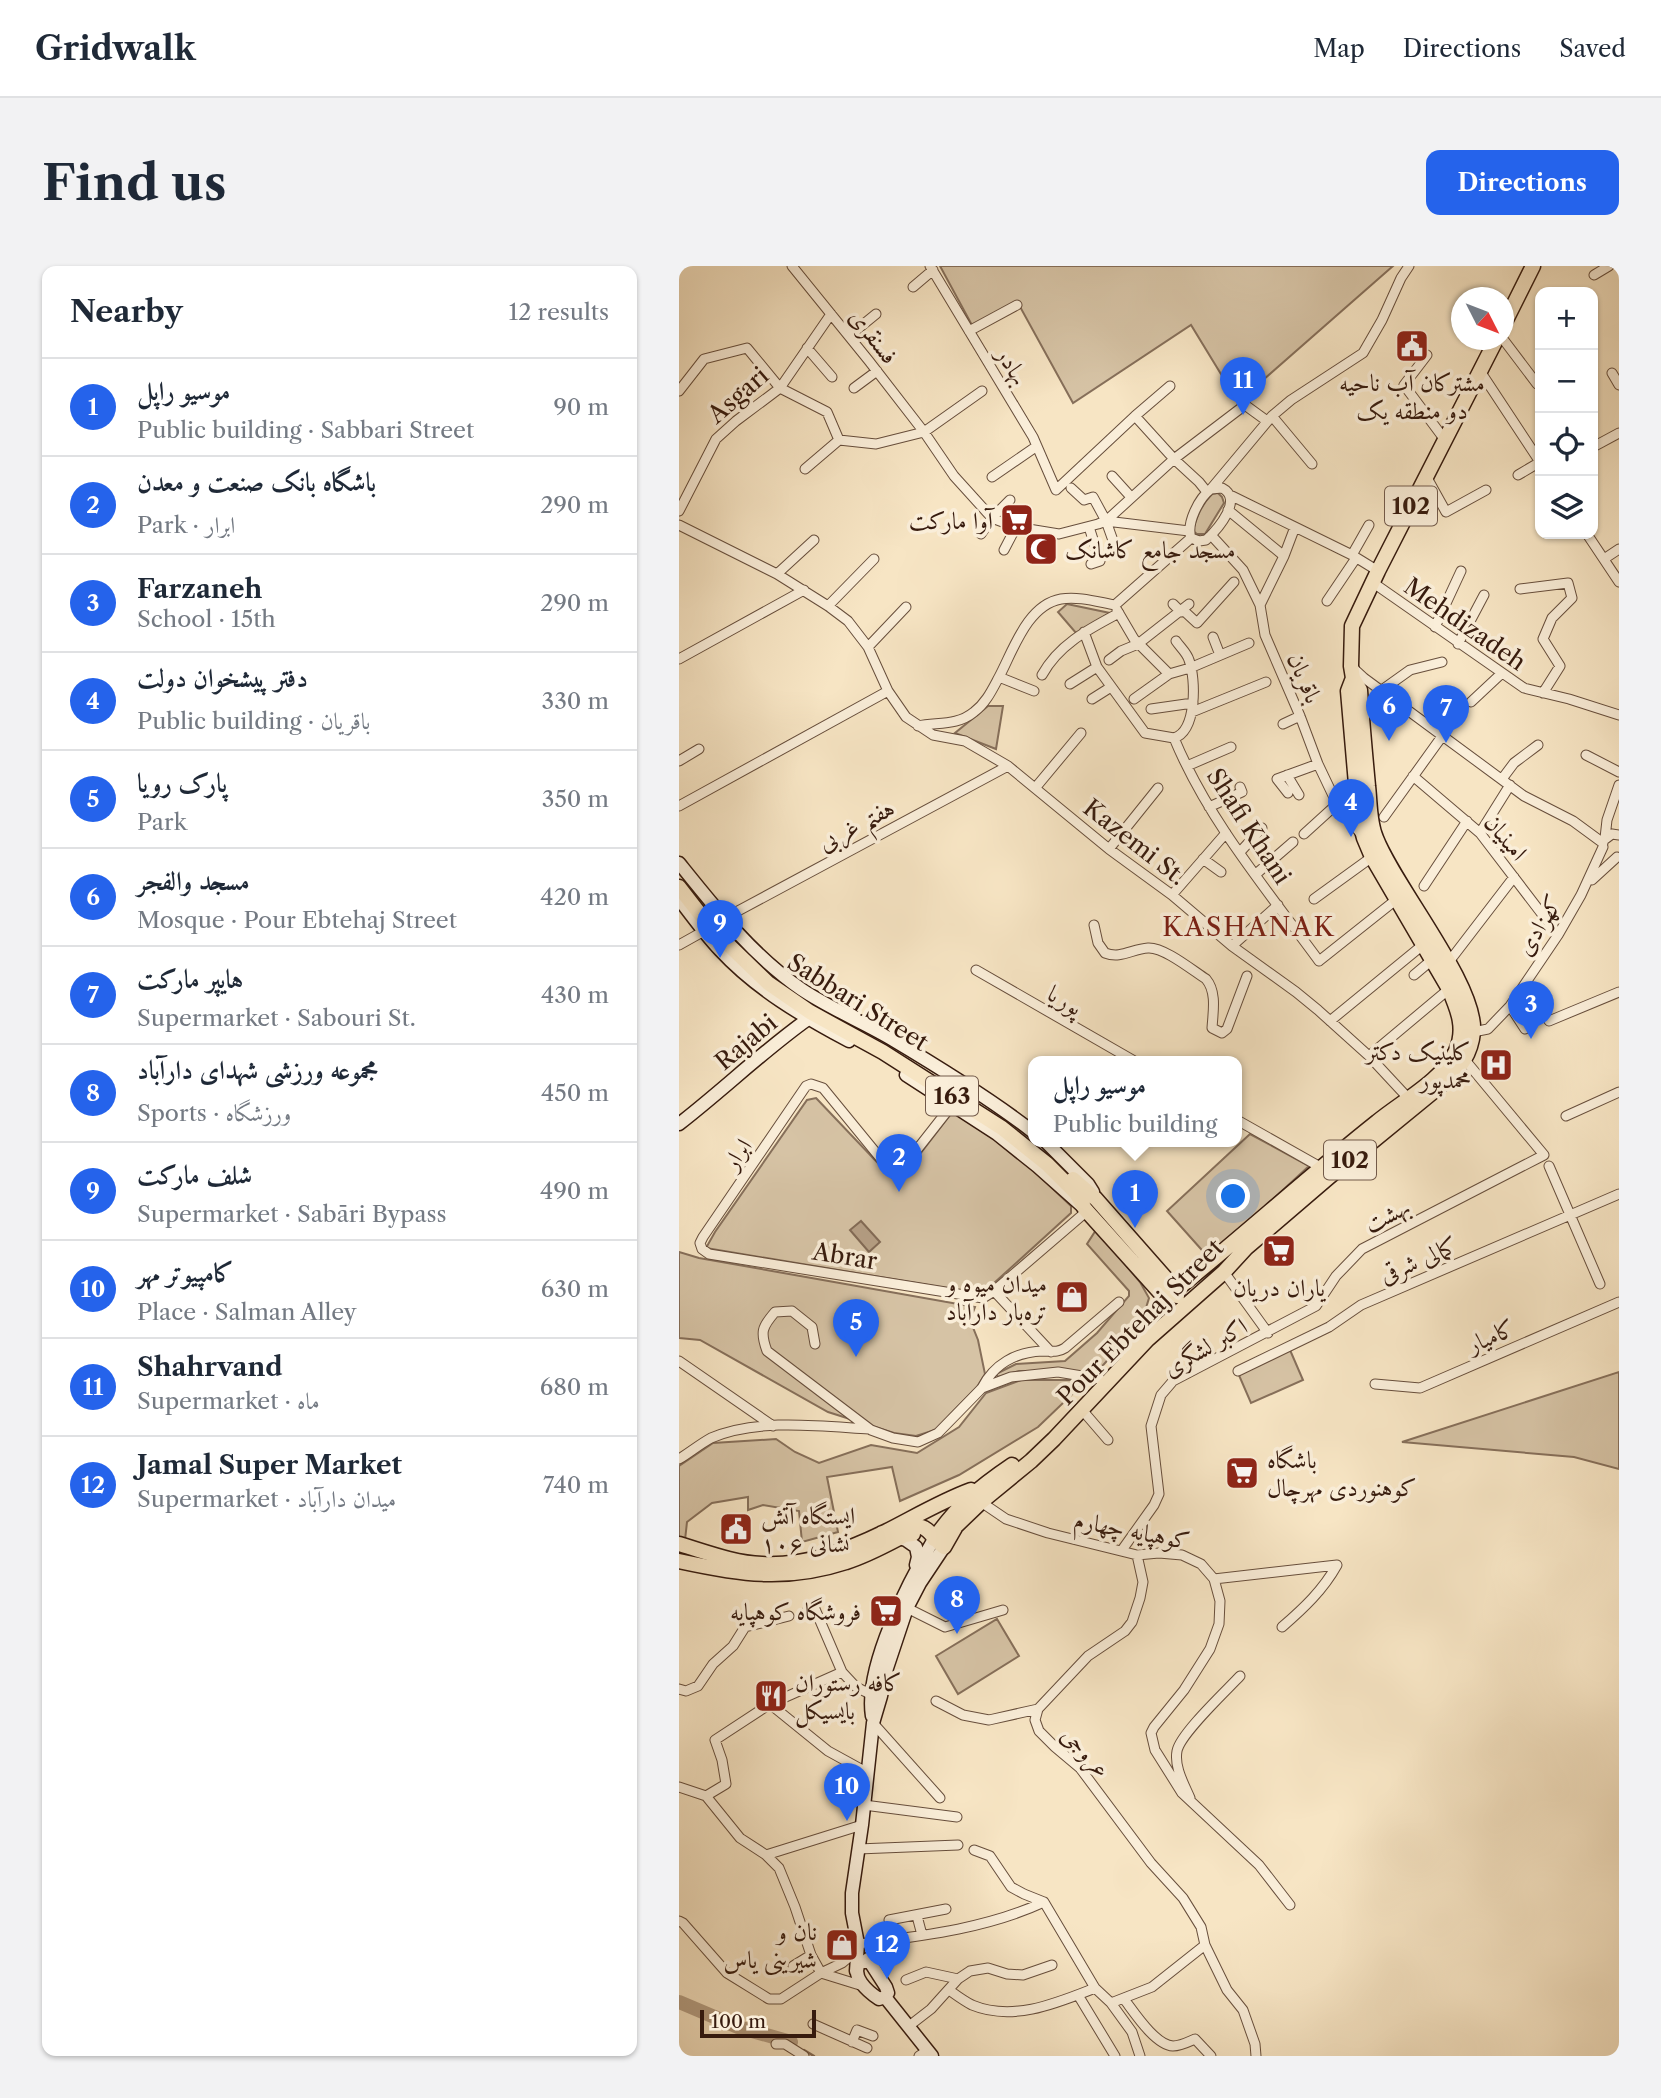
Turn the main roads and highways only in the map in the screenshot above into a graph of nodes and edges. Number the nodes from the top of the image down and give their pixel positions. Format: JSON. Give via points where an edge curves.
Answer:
{"nodes":[{"id":1,"x":1534,"y":266,"type":"edge"},
{"id":2,"x":1514,"y":305,"type":"edge"},
{"id":3,"x":1491,"y":350,"type":"edge"},
{"id":4,"x":1352,"y":672,"type":"junction"},
{"id":5,"x":679,"y":863,"type":"edge"},
{"id":6,"x":679,"y":876,"type":"edge"},
{"id":7,"x":679,"y":887,"type":"edge"},
{"id":8,"x":679,"y":899,"type":"edge"},
{"id":9,"x":713,"y":925,"type":"junction"},
{"id":10,"x":808,"y":1019,"type":"junction"},
{"id":11,"x":679,"y":1124,"type":"edge"},
{"id":12,"x":1381,"y":1126,"type":"junction"},
{"id":13,"x":1028,"y":1128,"type":"edge"},
{"id":14,"x":1028,"y":1138,"type":"edge"},
{"id":15,"x":1038,"y":1147,"type":"edge"},
{"id":16,"x":1051,"y":1147,"type":"edge"},
{"id":17,"x":1325,"y":1172,"type":"junction"},
{"id":18,"x":1089,"y":1206,"type":"junction"},
{"id":19,"x":1122,"y":1240,"type":"junction"},
{"id":20,"x":1246,"y":1248,"type":"junction"},
{"id":21,"x":1140,"y":1270,"type":"junction"},
{"id":22,"x":1174,"y":1296,"type":"junction"},
{"id":23,"x":1146,"y":1333,"type":"junction"},
{"id":24,"x":984,"y":1494,"type":"junction"},
{"id":25,"x":882,"y":1533,"type":"junction"},
{"id":26,"x":899,"y":1538,"type":"junction"},
{"id":27,"x":939,"y":1543,"type":"junction"},
{"id":28,"x":679,"y":1544,"type":"edge"},
{"id":29,"x":679,"y":1561,"type":"edge"},
{"id":30,"x":780,"y":1569,"type":"junction"},
{"id":31,"x":914,"y":1572,"type":"junction"},
{"id":32,"x":873,"y":1723,"type":"junction"},
{"id":33,"x":858,"y":1944,"type":"junction"},
{"id":34,"x":872,"y":1964,"type":"junction"},
{"id":35,"x":856,"y":1971,"type":"junction"},
{"id":36,"x":884,"y":1997,"type":"junction"},
{"id":37,"x":926,"y":2054,"type":"edge"}],
"edges":[{"from":1,"to":2,"type":"main road"},
{"from":3,"to":4,"type":"main road","name":"Pour Ebtehaj Street","number":"102","via":[[1352,626]]},
{"from":4,"to":12,"type":"main road","name":"Pour Ebtehaj Street","number":"102","via":[[1348,691],[1364,838],[1449,989],[1461,1025],[1457,1050],[1441,1072]]},
{"from":4,"to":12,"type":"main road","name":"Pour Ebtehaj Street","number":"102","via":[[1360,690],[1375,836],[1448,963],[1467,1002],[1473,1032],[1465,1060],[1445,1082]]},
{"from":5,"to":9,"type":"main road"},
{"from":6,"to":9,"type":"main road","name":"Sabbari Street","number":"163"},
{"from":7,"to":9,"type":"main road","number":"163"},
{"from":8,"to":9,"type":"main road"},
{"from":9,"to":10,"type":"main road","via":[[722,952]]},
{"from":9,"to":13,"type":"main road","via":[[801,988],[890,1038]]},
{"from":9,"to":14,"type":"main road","name":"Sabbari Street","number":"163","via":[[793,992],[886,1045]]},
{"from":9,"to":18,"type":"main road","number":"163","via":[[728,946],[768,983],[1022,1143]]},
{"from":10,"to":11,"type":"main road","name":"Rajabi"},
{"from":10,"to":18,"type":"main road","via":[[880,1057],[1017,1150]]},
{"from":12,"to":17,"type":"main road","name":"Pour Ebtehaj Street","number":"102"},
{"from":15,"to":18,"type":"main road","name":"Sabbari Street","number":"163"},
{"from":16,"to":18,"type":"main road","via":[[1088,1184]]},
{"from":17,"to":20,"type":"main road","name":"Pour Ebtehaj Street","number":"102"},
{"from":17,"to":22,"type":"main road","name":"Pour Ebtehaj Street","number":"102"},
{"from":18,"to":19,"type":"main road","number":"163"},
{"from":19,"to":21,"type":"main road","number":"163"},
{"from":19,"to":22,"type":"main road","number":"163"},
{"from":20,"to":22,"type":"main road"},
{"from":20,"to":23,"type":"main road","name":"Pour Ebtehaj Street","number":"102","via":[[1224,1272]]},
{"from":21,"to":22,"type":"main road","number":"163"},
{"from":21,"to":23,"type":"main road","via":[[1152,1304]]},
{"from":22,"to":23,"type":"main road","via":[[1162,1319]]},
{"from":23,"to":24,"type":"main road","name":"Pour Ebtehaj Street","number":"102"},
{"from":23,"to":24,"type":"main road","name":"Pour Ebtehaj Street","number":"102","via":[[1083,1411],[1031,1461]]},
{"from":24,"to":25,"type":"main road","via":[[946,1500]]},
{"from":24,"to":27,"type":"main road","name":"Pour Ebtehaj Street","number":"102","via":[[950,1516]]},
{"from":25,"to":27,"type":"main road","via":[[918,1526]]},
{"from":25,"to":30,"type":"main road","via":[[838,1553]]},
{"from":26,"to":27,"type":"main road","via":[[914,1533]]},
{"from":26,"to":30,"type":"main road","via":[[848,1562],[818,1570]]},
{"from":26,"to":31,"type":"main road","via":[[916,1547]]},
{"from":27,"to":31,"type":"main road","name":"Pour Ebtehaj Street","number":"102"},
{"from":27,"to":32,"type":"main road","name":"Pour Ebtehaj Street","number":"102","via":[[907,1608]]},
{"from":28,"to":30,"type":"main road"},
{"from":29,"to":30,"type":"main road","via":[[760,1575]]},
{"from":31,"to":32,"type":"main road","name":"Pour Ebtehaj Street","number":"102","via":[[876,1670]]},
{"from":32,"to":33,"type":"main road","name":"Pour Ebtehaj Street","number":"102","via":[[852,1894]]},
{"from":33,"to":34,"type":"main road","name":"Pour Ebtehaj Street","number":"102"},
{"from":33,"to":35,"type":"main road","name":"Pour Ebtehaj Street","number":"102"},
{"from":34,"to":35,"type":"main road","via":[[860,1962]]},
{"from":34,"to":36,"type":"main road","name":"Pour Ebtehaj Street","via":[[887,1987]]},
{"from":35,"to":36,"type":"main road","via":[[865,1986],[879,1999]]},
{"from":36,"to":37,"type":"main road"}]}
